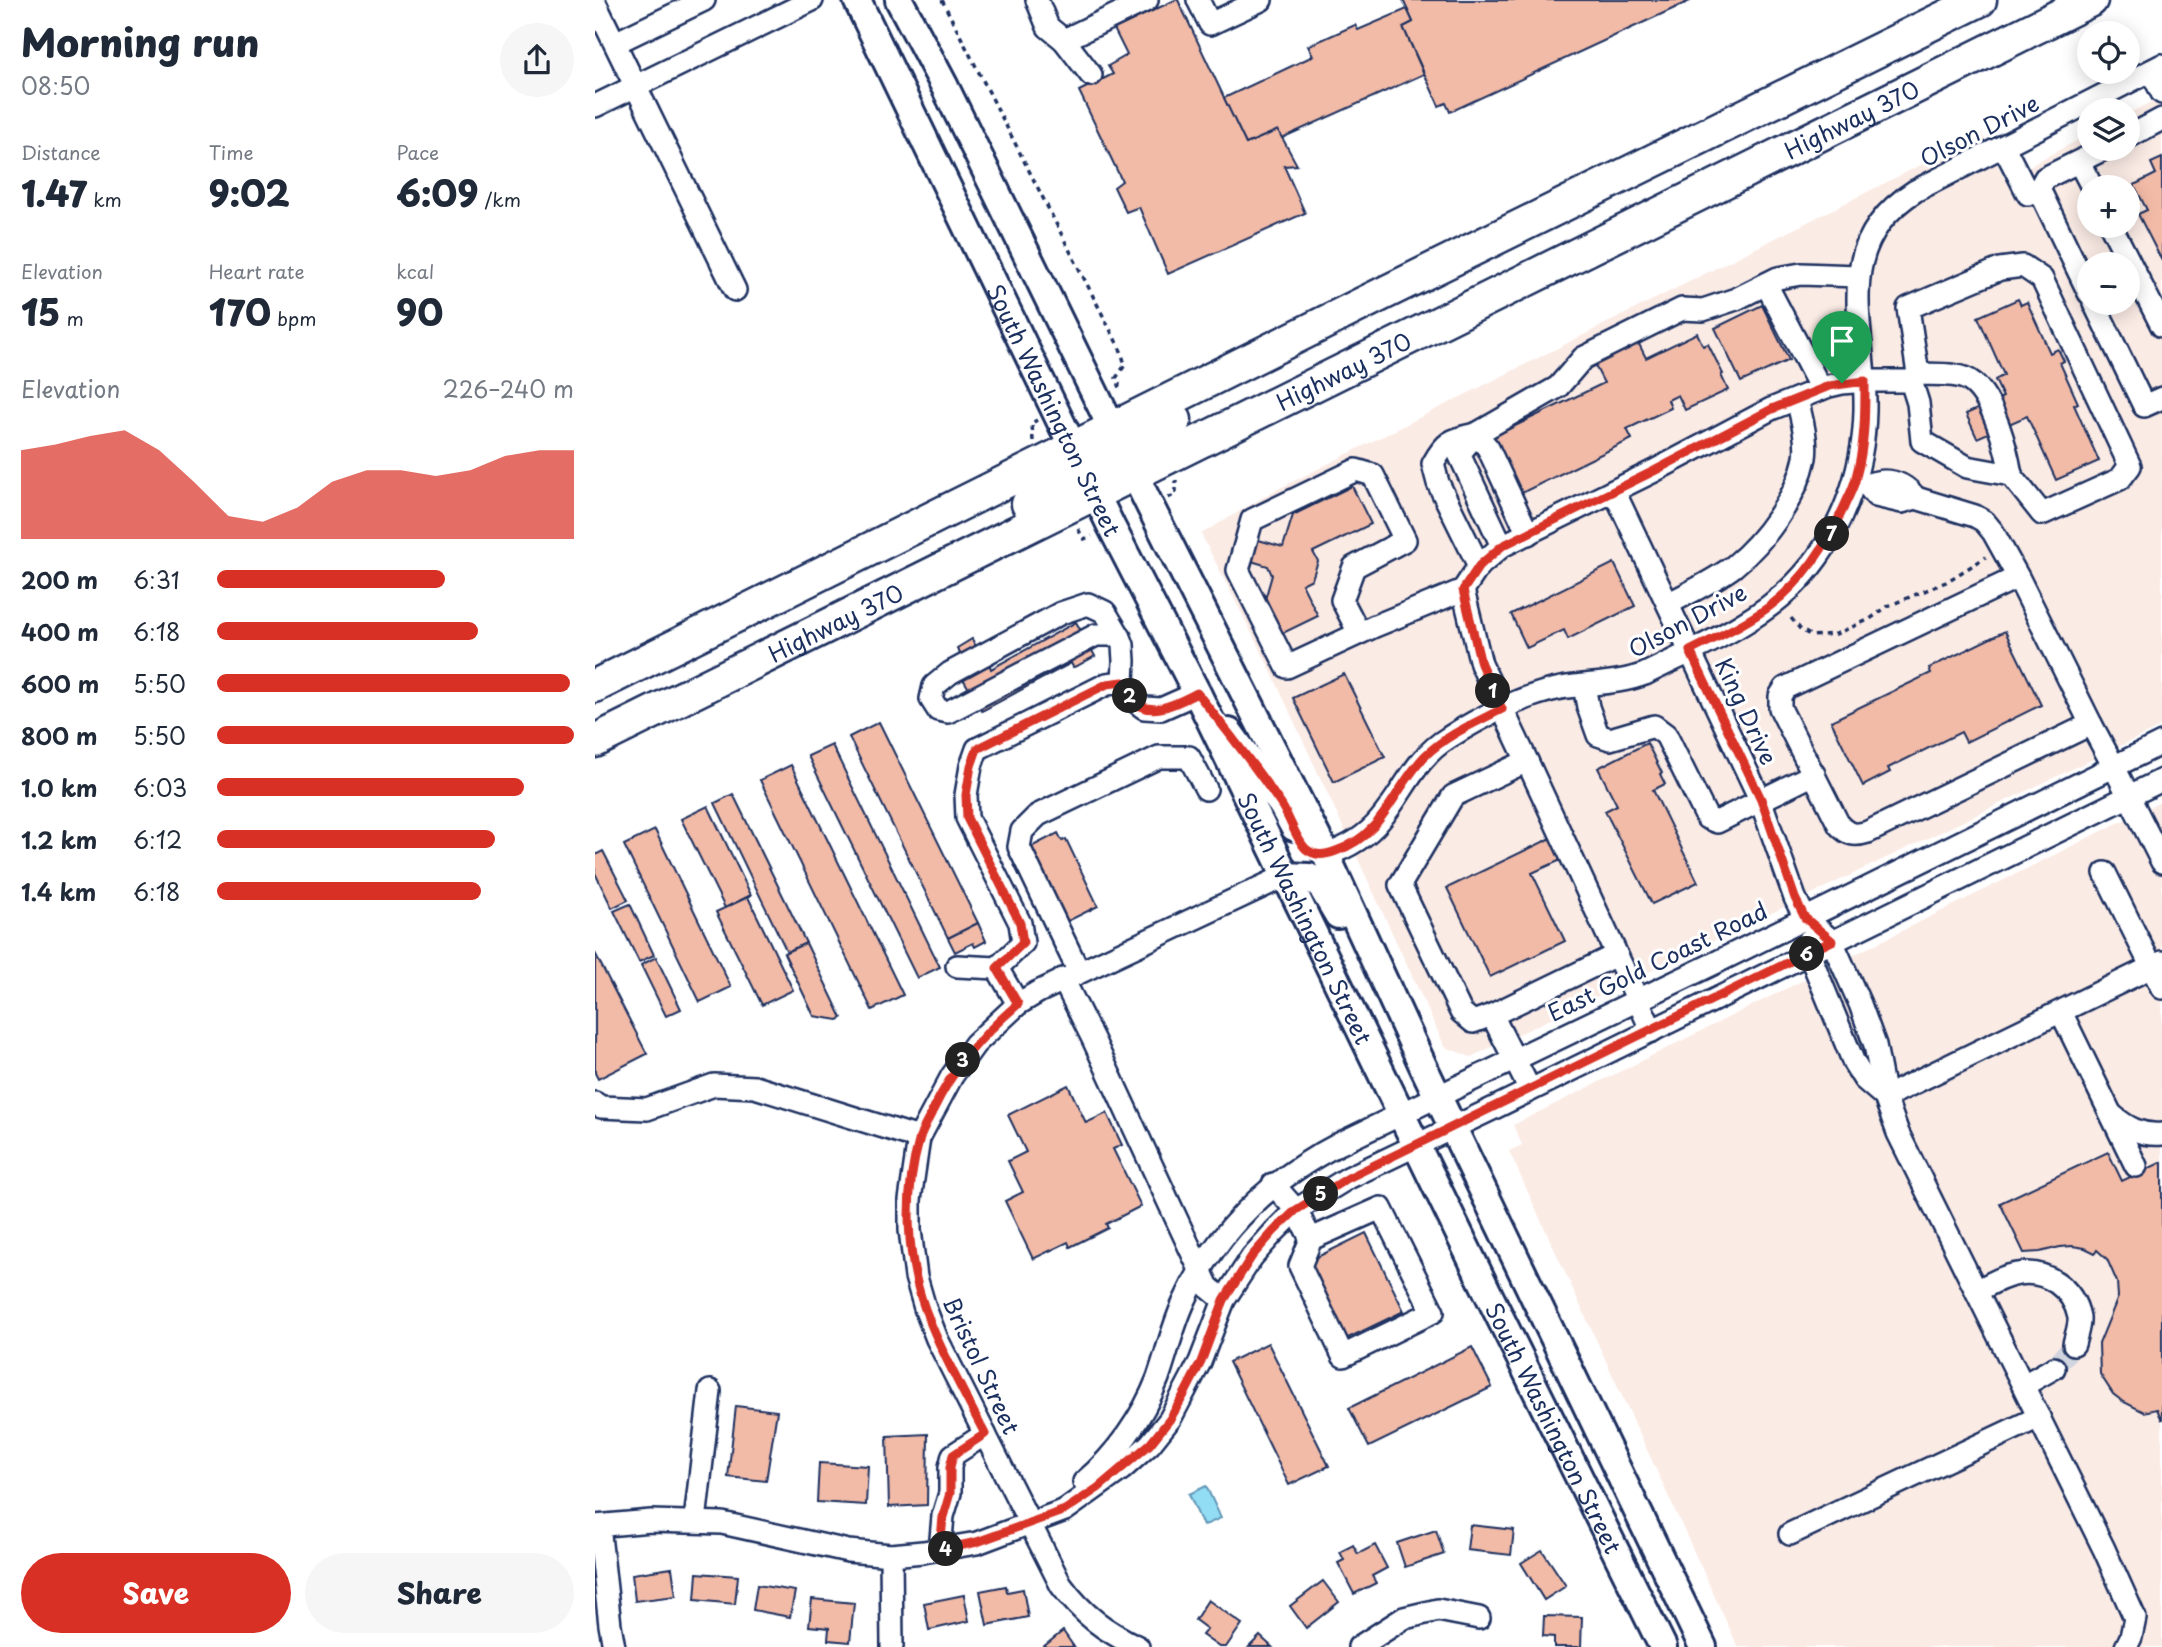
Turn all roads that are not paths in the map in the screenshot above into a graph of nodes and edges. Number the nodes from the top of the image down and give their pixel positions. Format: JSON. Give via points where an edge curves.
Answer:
{"nodes":[{"id":1,"x":704,"y":0,"type":"edge"},
{"id":2,"x":812,"y":0,"type":"edge"},
{"id":3,"x":857,"y":0,"type":"edge"},
{"id":4,"x":899,"y":0,"type":"edge"},
{"id":5,"x":1037,"y":0,"type":"edge"},
{"id":6,"x":1147,"y":0,"type":"edge"},
{"id":7,"x":1198,"y":0,"type":"edge"},
{"id":8,"x":1261,"y":0,"type":"edge"},
{"id":9,"x":1980,"y":0,"type":"edge"},
{"id":10,"x":2091,"y":0,"type":"edge"},
{"id":11,"x":595,"y":2,"type":"edge"},
{"id":12,"x":1064,"y":40,"type":"junction"},
{"id":13,"x":615,"y":43,"type":"junction"},
{"id":14,"x":2157,"y":68,"type":"edge"},
{"id":15,"x":1091,"y":75,"type":"dead end"},
{"id":16,"x":636,"y":86,"type":"junction"},
{"id":17,"x":2162,"y":93,"type":"edge"},
{"id":18,"x":595,"y":106,"type":"edge"},
{"id":19,"x":2162,"y":119,"type":"edge"},
{"id":20,"x":2140,"y":131,"type":"edge"},
{"id":21,"x":2004,"y":147,"type":"junction"},
{"id":22,"x":2079,"y":162,"type":"joint"},
{"id":23,"x":2086,"y":175,"type":"edge"},
{"id":24,"x":2039,"y":189,"type":"junction"},
{"id":25,"x":2117,"y":238,"type":"edge"},
{"id":26,"x":2077,"y":268,"type":"edge"},
{"id":27,"x":1858,"y":276,"type":"junction"},
{"id":28,"x":1766,"y":284,"type":"junction"},
{"id":29,"x":735,"y":290,"type":"dead end"},
{"id":30,"x":2100,"y":315,"type":"edge"},
{"id":31,"x":2162,"y":326,"type":"edge"},
{"id":32,"x":1915,"y":377,"type":"junction"},
{"id":33,"x":1865,"y":381,"type":"junction"},
{"id":34,"x":1821,"y":389,"type":"junction"},
{"id":35,"x":2162,"y":398,"type":"edge"},
{"id":36,"x":1797,"y":399,"type":"junction"},
{"id":37,"x":1476,"y":434,"type":"junction"},
{"id":38,"x":1124,"y":450,"type":"junction"},
{"id":39,"x":1085,"y":470,"type":"junction"},
{"id":40,"x":2011,"y":475,"type":"junction"},
{"id":41,"x":1861,"y":483,"type":"junction"},
{"id":42,"x":1614,"y":491,"type":"junction"},
{"id":43,"x":1528,"y":534,"type":"junction"},
{"id":44,"x":1502,"y":546,"type":"junction"},
{"id":45,"x":1479,"y":566,"type":"junction"},
{"id":46,"x":2018,"y":577,"type":"junction"},
{"id":47,"x":1463,"y":590,"type":"junction"},
{"id":48,"x":1668,"y":604,"type":"junction"},
{"id":49,"x":1359,"y":633,"type":"junction"},
{"id":50,"x":1120,"y":638,"type":"junction"},
{"id":51,"x":1690,"y":651,"type":"junction"},
{"id":52,"x":1123,"y":682,"type":"junction"},
{"id":53,"x":595,"y":686,"type":"edge"},
{"id":54,"x":1584,"y":686,"type":"junction"},
{"id":55,"x":1197,"y":693,"type":"junction"},
{"id":56,"x":1502,"y":709,"type":"junction"},
{"id":57,"x":2091,"y":724,"type":"junction"},
{"id":58,"x":595,"y":741,"type":"edge"},
{"id":59,"x":2162,"y":743,"type":"edge"},
{"id":60,"x":1527,"y":761,"type":"junction"},
{"id":61,"x":2115,"y":767,"type":"junction"},
{"id":62,"x":1814,"y":774,"type":"junction"},
{"id":63,"x":2162,"y":780,"type":"edge"},
{"id":64,"x":1206,"y":789,"type":"dead end"},
{"id":65,"x":2129,"y":796,"type":"junction"},
{"id":66,"x":1761,"y":799,"type":"junction"},
{"id":67,"x":1326,"y":855,"type":"junction"},
{"id":68,"x":2162,"y":862,"type":"edge"},
{"id":69,"x":2105,"y":873,"type":"dead end"},
{"id":70,"x":1285,"y":876,"type":"junction"},
{"id":71,"x":1805,"y":918,"type":"junction"},
{"id":72,"x":1832,"y":941,"type":"junction"},
{"id":73,"x":1809,"y":953,"type":"junction"},
{"id":74,"x":1616,"y":955,"type":"junction"},
{"id":75,"x":2157,"y":964,"type":"edge"},
{"id":76,"x":957,"y":966,"type":"dead end"},
{"id":77,"x":997,"y":968,"type":"junction"},
{"id":78,"x":1071,"y":976,"type":"junction"},
{"id":79,"x":2162,"y":988,"type":"edge"},
{"id":80,"x":1637,"y":1000,"type":"junction"},
{"id":81,"x":1018,"y":1004,"type":"junction"},
{"id":82,"x":2061,"y":1012,"type":"junction"},
{"id":83,"x":1398,"y":1013,"type":"junction"},
{"id":84,"x":1492,"y":1015,"type":"junction"},
{"id":85,"x":1652,"y":1031,"type":"junction"},
{"id":86,"x":1515,"y":1059,"type":"junction"},
{"id":87,"x":1530,"y":1090,"type":"junction"},
{"id":88,"x":1437,"y":1096,"type":"junction"},
{"id":89,"x":1885,"y":1097,"type":"junction"},
{"id":90,"x":595,"y":1103,"type":"edge"},
{"id":91,"x":1401,"y":1114,"type":"junction"},
{"id":92,"x":2110,"y":1114,"type":"junction"},
{"id":93,"x":1453,"y":1127,"type":"junction"},
{"id":94,"x":2162,"y":1134,"type":"edge"},
{"id":95,"x":919,"y":1139,"type":"junction"},
{"id":96,"x":1415,"y":1145,"type":"junction"},
{"id":97,"x":2136,"y":1166,"type":"dead end"},
{"id":98,"x":1273,"y":1184,"type":"junction"},
{"id":99,"x":1296,"y":1210,"type":"junction"},
{"id":100,"x":1311,"y":1238,"type":"junction"},
{"id":101,"x":1200,"y":1270,"type":"junction"},
{"id":102,"x":1977,"y":1291,"type":"junction"},
{"id":103,"x":1224,"y":1300,"type":"junction"},
{"id":104,"x":2074,"y":1343,"type":"tunnel mouth"},
{"id":105,"x":2054,"y":1368,"type":"tunnel mouth"},
{"id":106,"x":2024,"y":1385,"type":"junction"},
{"id":107,"x":709,"y":1391,"type":"dead end"},
{"id":108,"x":2039,"y":1417,"type":"junction"},
{"id":109,"x":985,"y":1434,"type":"junction"},
{"id":110,"x":695,"y":1521,"type":"junction"},
{"id":111,"x":1029,"y":1523,"type":"junction"},
{"id":112,"x":597,"y":1526,"type":"edge"},
{"id":113,"x":1790,"y":1534,"type":"dead end"},
{"id":114,"x":940,"y":1550,"type":"junction"},
{"id":115,"x":891,"y":1555,"type":"junction"},
{"id":116,"x":1479,"y":1618,"type":"dead end"},
{"id":117,"x":614,"y":1647,"type":"edge"},
{"id":118,"x":892,"y":1647,"type":"edge"},
{"id":119,"x":1139,"y":1647,"type":"edge"},
{"id":120,"x":1359,"y":1647,"type":"edge"},
{"id":121,"x":1663,"y":1647,"type":"edge"},
{"id":122,"x":1703,"y":1647,"type":"edge"},
{"id":123,"x":2126,"y":1647,"type":"edge"}],
"edges":[{"from":1,"to":13,"type":"street"},
{"from":2,"to":16,"type":"street"},
{"from":3,"to":39,"type":"main road","name":"South Washington Street"},
{"from":4,"to":38,"type":"main road","name":"South Washington Street"},
{"from":5,"to":12,"type":"street","via":[[1048,27]]},
{"from":6,"to":12,"type":"street"},
{"from":7,"to":8,"type":"street","via":[[1210,24]]},
{"from":9,"to":38,"type":"highway","name":"Highway 370","via":[[1490,241]]},
{"from":10,"to":38,"type":"highway","name":"Highway 370"},
{"from":11,"to":13,"type":"street"},
{"from":12,"to":15,"type":"street"},
{"from":13,"to":16,"type":"street"},
{"from":14,"to":17,"type":"street"},
{"from":14,"to":21,"type":"street","name":"Olson Drive"},
{"from":16,"to":18,"type":"street"},
{"from":16,"to":29,"type":"street"},
{"from":19,"to":20,"type":"street"},
{"from":21,"to":24,"type":"street","via":[[2028,194]]},
{"from":21,"to":27,"type":"street","name":"Olson Drive","via":[[1900,201],[1871,236]]},
{"from":22,"to":23,"type":"street"},
{"from":22,"to":24,"type":"street","via":[[2045,178]]},
{"from":24,"to":26,"type":"street"},
{"from":25,"to":31,"type":"street"},
{"from":27,"to":28,"type":"street","via":[[1801,274]]},
{"from":27,"to":33,"type":"street","name":"Olson Drive"},
{"from":28,"to":34,"type":"street"},
{"from":28,"to":37,"type":"street","via":[[1703,310],[1682,309],[1583,358],[1558,387]]},
{"from":30,"to":35,"type":"street","via":[[2144,406]]},
{"from":32,"to":33,"type":"street"},
{"from":32,"to":40,"type":"street","via":[[1956,377],[1973,383],[1986,399],[2003,439]]},
{"from":32,"to":40,"type":"street","via":[[1922,441],[1967,467]]},
{"from":32,"to":40,"type":"street","via":[[1908,308],[2000,269],[2023,266],[2042,279],[2130,466],[2120,479],[2042,514]]},
{"from":33,"to":34,"type":"street"},
{"from":33,"to":41,"type":"street","name":"Olson Drive"},
{"from":34,"to":36,"type":"street"},
{"from":36,"to":42,"type":"street"},
{"from":36,"to":48,"type":"street","via":[[1805,458],[1790,499],[1760,541],[1734,566]]},
{"from":37,"to":43,"type":"street","via":[[1488,448]]},
{"from":37,"to":44,"type":"street","via":[[1459,454]]},
{"from":37,"to":45,"type":"street","via":[[1443,446],[1433,464]]},
{"from":38,"to":39,"type":"highway","name":"Highway 370"},
{"from":38,"to":39,"type":"highway","name":"Highway 370"},
{"from":38,"to":67,"type":"main road","name":"South Washington Street"},
{"from":39,"to":53,"type":"highway","name":"Highway 370"},
{"from":39,"to":55,"type":"main road","name":"South Washington Street"},
{"from":39,"to":58,"type":"highway","name":"Highway 370","via":[[754,662]]},
{"from":41,"to":46,"type":"street","via":[[1876,496],[1902,502],[1916,498],[1984,521]]},
{"from":41,"to":51,"type":"street","name":"Olson Drive","via":[[1815,561],[1795,584],[1745,623]]},
{"from":42,"to":43,"type":"street"},
{"from":42,"to":48,"type":"street","name":"King Drive"},
{"from":43,"to":44,"type":"street"},
{"from":44,"to":45,"type":"street"},
{"from":45,"to":47,"type":"street"},
{"from":46,"to":57,"type":"street"},
{"from":46,"to":62,"type":"street","via":[[1785,688],[1780,708]]},
{"from":47,"to":49,"type":"street"},
{"from":47,"to":56,"type":"street","via":[[1481,664]]},
{"from":48,"to":51,"type":"street","name":"King Drive"},
{"from":49,"to":49,"type":"street","via":[[1342,600],[1354,567],[1405,540],[1373,475],[1356,470],[1252,520],[1238,570],[1287,667]]},
{"from":50,"to":50,"type":"street","via":[[1105,612],[1088,604],[1061,613],[950,673],[934,686],[931,699],[938,710],[948,712],[1096,635]]},
{"from":50,"to":52,"type":"street"},
{"from":51,"to":54,"type":"street","name":"Olson Drive","via":[[1631,679]]},
{"from":51,"to":66,"type":"street","name":"King Drive"},
{"from":52,"to":55,"type":"street","via":[[1131,698],[1144,708],[1161,709]]},
{"from":52,"to":77,"type":"street","via":[[1107,684],[977,749],[966,795],[967,818],[1020,923],[1023,943]]},
{"from":54,"to":56,"type":"street","name":"Olson Drive","via":[[1553,690]]},
{"from":54,"to":66,"type":"street","via":[[1598,735],[1609,739],[1654,726],[1666,735],[1707,818],[1717,822]]},
{"from":55,"to":67,"type":"main road","via":[[1282,805],[1303,847],[1314,855]]},
{"from":55,"to":70,"type":"main road","name":"South Washington Street"},
{"from":56,"to":60,"type":"street"},
{"from":56,"to":67,"type":"street","name":"Olson Drive","via":[[1435,747],[1414,769],[1378,823],[1355,842]]},
{"from":57,"to":61,"type":"street"},
{"from":57,"to":62,"type":"street","via":[[1857,835],[1839,825]]},
{"from":59,"to":61,"type":"street","name":"East Gold Coast Road"},
{"from":60,"to":74,"type":"street"},
{"from":60,"to":84,"type":"street","via":[[1453,796],[1400,885],[1461,1012],[1473,1022]]},
{"from":61,"to":65,"type":"street"},
{"from":61,"to":71,"type":"street","name":"East Gold Coast Road"},
{"from":62,"to":66,"type":"street"},
{"from":63,"to":65,"type":"street"},
{"from":64,"to":78,"type":"street","via":[[1189,757],[1159,757],[1038,815],[1021,831],[1019,847]]},
{"from":65,"to":68,"type":"street"},
{"from":65,"to":72,"type":"street"},
{"from":66,"to":71,"type":"street","name":"King Drive"},
{"from":67,"to":83,"type":"main road","name":"South Washington Street"},
{"from":69,"to":75,"type":"street"},
{"from":70,"to":78,"type":"street","name":"Bristol Street"},
{"from":70,"to":83,"type":"main road","via":[[1309,877],[1321,886],[1380,1001]]},
{"from":70,"to":91,"type":"main road","name":"South Washington Street"},
{"from":71,"to":72,"type":"street","name":"King Drive"},
{"from":71,"to":73,"type":"street","name":"King Drive"},
{"from":71,"to":80,"type":"street","name":"East Gold Coast Road"},
{"from":72,"to":73,"type":"street"},
{"from":72,"to":89,"type":"street","via":[[1875,1045]]},
{"from":73,"to":85,"type":"street"},
{"from":73,"to":89,"type":"street","name":"King Drive","via":[[1854,1063]]},
{"from":74,"to":80,"type":"street"},
{"from":74,"to":84,"type":"street"},
{"from":75,"to":79,"type":"street"},
{"from":75,"to":82,"type":"street"},
{"from":76,"to":77,"type":"street"},
{"from":77,"to":81,"type":"street"},
{"from":78,"to":81,"type":"street","name":"Bristol Street"},
{"from":78,"to":101,"type":"street","via":[[1099,1051]]},
{"from":80,"to":85,"type":"street"},
{"from":80,"to":86,"type":"street","name":"East Gold Coast Road"},
{"from":81,"to":95,"type":"street","name":"Bristol Street","via":[[975,1044],[952,1076]]},
{"from":82,"to":89,"type":"street"},
{"from":82,"to":92,"type":"street"},
{"from":83,"to":88,"type":"main road","name":"South Washington Street"},
{"from":84,"to":86,"type":"street"},
{"from":85,"to":87,"type":"street"},
{"from":86,"to":87,"type":"street"},
{"from":86,"to":88,"type":"street","name":"East Gold Coast Road"},
{"from":87,"to":93,"type":"street"},
{"from":88,"to":91,"type":"street","name":"East Gold Coast Road"},
{"from":88,"to":93,"type":"main road","name":"South Washington Street"},
{"from":89,"to":102,"type":"street","via":[[1898,1133]]},
{"from":90,"to":95,"type":"street","via":[[647,1109],[714,1085],[755,1087]]},
{"from":91,"to":96,"type":"main road","name":"South Washington Street"},
{"from":91,"to":98,"type":"street","name":"East Gold Coast Road","via":[[1314,1157]]},
{"from":92,"to":94,"type":"street","via":[[2126,1127]]},
{"from":92,"to":97,"type":"street"},
{"from":93,"to":96,"type":"street"},
{"from":93,"to":122,"type":"main road","name":"South Washington Street"},
{"from":95,"to":109,"type":"street","name":"Bristol Street","via":[[910,1200],[916,1277],[937,1339]]},
{"from":96,"to":99,"type":"street"},
{"from":96,"to":121,"type":"main road","name":"South Washington Street"},
{"from":98,"to":99,"type":"street"},
{"from":98,"to":101,"type":"street","name":"East Gold Coast Road"},
{"from":99,"to":100,"type":"street"},
{"from":99,"to":103,"type":"street","via":[[1252,1256]]},
{"from":100,"to":100,"type":"street","via":[[1300,1266],[1343,1356],[1433,1312],[1381,1208]]},
{"from":101,"to":103,"type":"street","via":[[1208,1287]]},
{"from":101,"to":111,"type":"street","name":"East Gold Coast Road","via":[[1183,1302],[1157,1379],[1123,1439],[1101,1467]]},
{"from":102,"to":104,"type":"street","via":[[2019,1273],[2042,1274],[2062,1285],[2074,1302],[2079,1320]]},
{"from":102,"to":106,"type":"street"},
{"from":103,"to":111,"type":"street","via":[[1201,1362],[1170,1419],[1150,1444],[1065,1510]]},
{"from":105,"to":106,"type":"street"},
{"from":106,"to":108,"type":"street"},
{"from":107,"to":110,"type":"street"},
{"from":108,"to":113,"type":"street"},
{"from":108,"to":123,"type":"street","via":[[2135,1618]]},
{"from":109,"to":111,"type":"street","name":"Bristol Street"},
{"from":109,"to":114,"type":"street","via":[[953,1455]]},
{"from":110,"to":112,"type":"street"},
{"from":110,"to":115,"type":"street"},
{"from":111,"to":114,"type":"street"},
{"from":111,"to":119,"type":"street","name":"Bristol Street","via":[[1061,1585],[1084,1614]]},
{"from":112,"to":117,"type":"street"},
{"from":114,"to":115,"type":"street"},
{"from":115,"to":118,"type":"street"},
{"from":116,"to":120,"type":"street","via":[[1438,1610],[1415,1615]]}]}
